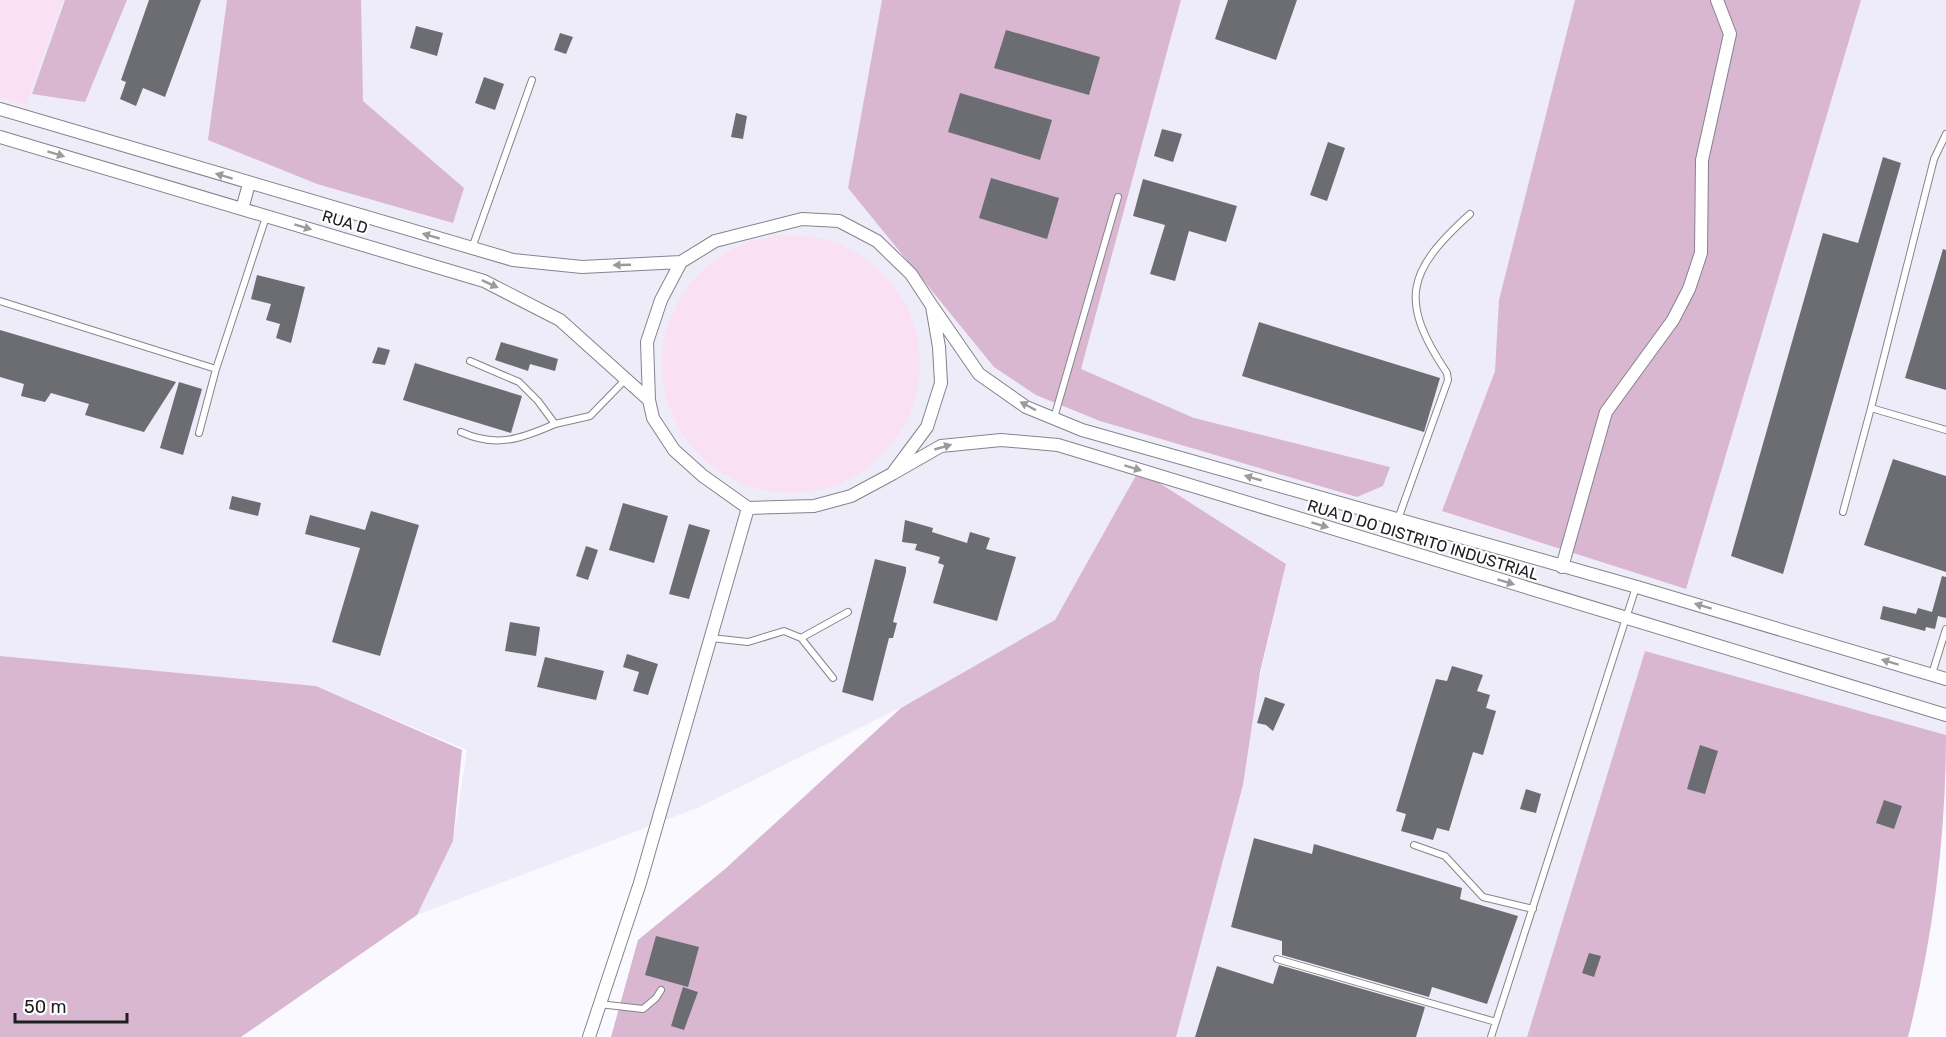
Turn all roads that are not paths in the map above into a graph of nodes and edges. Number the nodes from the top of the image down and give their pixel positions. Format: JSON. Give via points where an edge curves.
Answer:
{"nodes":[{"id":1,"x":1717,"y":0,"type":"edge"},
{"id":2,"x":532,"y":80,"type":"dead end"},
{"id":3,"x":0,"y":109,"type":"edge"},
{"id":4,"x":1946,"y":134,"type":"edge"},
{"id":5,"x":0,"y":137,"type":"edge"},
{"id":6,"x":249,"y":184,"type":"junction"},
{"id":7,"x":1118,"y":197,"type":"dead end"},
{"id":8,"x":242,"y":209,"type":"junction"},
{"id":9,"x":1470,"y":214,"type":"dead end"},
{"id":10,"x":266,"y":216,"type":"junction"},
{"id":11,"x":472,"y":248,"type":"junction"},
{"id":12,"x":681,"y":262,"type":"junction"},
{"id":13,"x":0,"y":301,"type":"edge"},
{"id":14,"x":932,"y":306,"type":"junction"},
{"id":15,"x":470,"y":361,"type":"dead end"},
{"id":16,"x":216,"y":369,"type":"junction"},
{"id":17,"x":626,"y":379,"type":"junction"},
{"id":18,"x":649,"y":400,"type":"junction"},
{"id":19,"x":1871,"y":408,"type":"junction"},
{"id":20,"x":1054,"y":418,"type":"junction"},
{"id":21,"x":555,"y":424,"type":"junction"},
{"id":22,"x":1946,"y":430,"type":"edge"},
{"id":23,"x":461,"y":432,"type":"dead end"},
{"id":24,"x":199,"y":433,"type":"dead end"},
{"id":25,"x":892,"y":474,"type":"junction"},
{"id":26,"x":748,"y":508,"type":"junction"},
{"id":27,"x":1843,"y":512,"type":"dead end"},
{"id":28,"x":1398,"y":520,"type":"junction"},
{"id":29,"x":1562,"y":567,"type":"junction"},
{"id":30,"x":1636,"y":587,"type":"junction"},
{"id":31,"x":848,"y":612,"type":"dead end"},
{"id":32,"x":1626,"y":619,"type":"junction"},
{"id":33,"x":1946,"y":628,"type":"edge"},
{"id":34,"x":711,"y":638,"type":"junction"},
{"id":35,"x":801,"y":638,"type":"junction"},
{"id":36,"x":1932,"y":674,"type":"junction"},
{"id":37,"x":833,"y":678,"type":"dead end"},
{"id":38,"x":1946,"y":679,"type":"edge"},
{"id":39,"x":1946,"y":716,"type":"edge"},
{"id":40,"x":1414,"y":845,"type":"dead end"},
{"id":41,"x":1533,"y":909,"type":"junction"},
{"id":42,"x":1277,"y":958,"type":"dead end"},
{"id":43,"x":661,"y":990,"type":"dead end"},
{"id":44,"x":599,"y":1004,"type":"junction"},
{"id":45,"x":1496,"y":1022,"type":"junction"},
{"id":46,"x":589,"y":1037,"type":"edge"},
{"id":47,"x":1491,"y":1037,"type":"edge"}],
"edges":[{"from":1,"to":29,"type":"street","via":[[1730,34],[1702,160],[1701,253],[1673,320],[1606,412]]},
{"from":2,"to":11,"type":"lane"},
{"from":6,"to":3,"type":"street","name":"RUA D","one_way":true},
{"from":4,"to":19,"type":"lane","via":[[1934,159]]},
{"from":5,"to":8,"type":"street","name":"RUA D","one_way":true},
{"from":6,"to":8,"type":"street"},
{"from":11,"to":6,"type":"street","name":"RUA D","one_way":true},
{"from":7,"to":20,"type":"lane"},
{"from":8,"to":10,"type":"street","name":"RUA D"},
{"from":9,"to":28,"type":"lane","via":[[1432,250],[1414,298],[1422,329],[1448,380]]},
{"from":10,"to":16,"type":"lane"},
{"from":10,"to":17,"type":"street","name":"RUA D","one_way":true,"via":[[484,281],[560,320]]},
{"from":12,"to":11,"type":"street","name":"RUA D","one_way":true,"via":[[582,267],[513,260]]},
{"from":12,"to":14,"type":"street","name":"RUA D DO DISTRITO INDUSTRIAL","via":[[715,241],[752,230],[802,219],[839,221],[877,241],[911,274]]},
{"from":12,"to":18,"type":"street","via":[[661,300],[647,342]]},
{"from":13,"to":16,"type":"lane"},
{"from":20,"to":14,"type":"street","name":"RUA D DO DISTRITO INDUSTRIAL","one_way":true,"via":[[1026,407],[979,374]]},
{"from":14,"to":25,"type":"street","via":[[941,383],[927,427]]},
{"from":15,"to":21,"type":"lane","via":[[519,382]]},
{"from":16,"to":24,"type":"lane"},
{"from":17,"to":18,"type":"street","name":"RUA D"},
{"from":17,"to":21,"type":"lane","via":[[590,416]]},
{"from":18,"to":26,"type":"street","via":[[653,417],[674,450]]},
{"from":19,"to":22,"type":"lane"},
{"from":19,"to":27,"type":"lane"},
{"from":28,"to":20,"type":"street","name":"RUA D DO DISTRITO INDUSTRIAL","one_way":true},
{"from":21,"to":23,"type":"lane","via":[[521,439],[480,441]]},
{"from":25,"to":26,"type":"street","name":"RUA D DO DISTRITO INDUSTRIAL","via":[[851,496],[814,506]]},
{"from":25,"to":32,"type":"street","name":"RUA D DO DISTRITO INDUSTRIAL","one_way":true,"via":[[941,446],[1001,440],[1058,445]]},
{"from":26,"to":34,"type":"street"},
{"from":28,"to":29,"type":"street","name":"RUA D DO DISTRITO INDUSTRIAL"},
{"from":29,"to":30,"type":"street","name":"RUA D DO DISTRITO INDUSTRIAL"},
{"from":30,"to":32,"type":"lane"},
{"from":36,"to":30,"type":"street","name":"RUA D DO DISTRITO INDUSTRIAL","one_way":true},
{"from":31,"to":35,"type":"lane"},
{"from":32,"to":39,"type":"street","name":"RUA D DO DISTRITO INDUSTRIAL"},
{"from":32,"to":41,"type":"lane"},
{"from":33,"to":36,"type":"lane"},
{"from":34,"to":35,"type":"lane","via":[[748,642],[784,631]]},
{"from":34,"to":44,"type":"street","via":[[640,883]]},
{"from":35,"to":37,"type":"lane"},
{"from":36,"to":38,"type":"street","name":"RUA D DO DISTRITO INDUSTRIAL"},
{"from":40,"to":41,"type":"lane","via":[[1445,856],[1483,897]]},
{"from":41,"to":45,"type":"lane"},
{"from":42,"to":45,"type":"lane"},
{"from":43,"to":44,"type":"lane","via":[[643,1009]]},
{"from":44,"to":46,"type":"street"},
{"from":45,"to":47,"type":"lane"}]}
